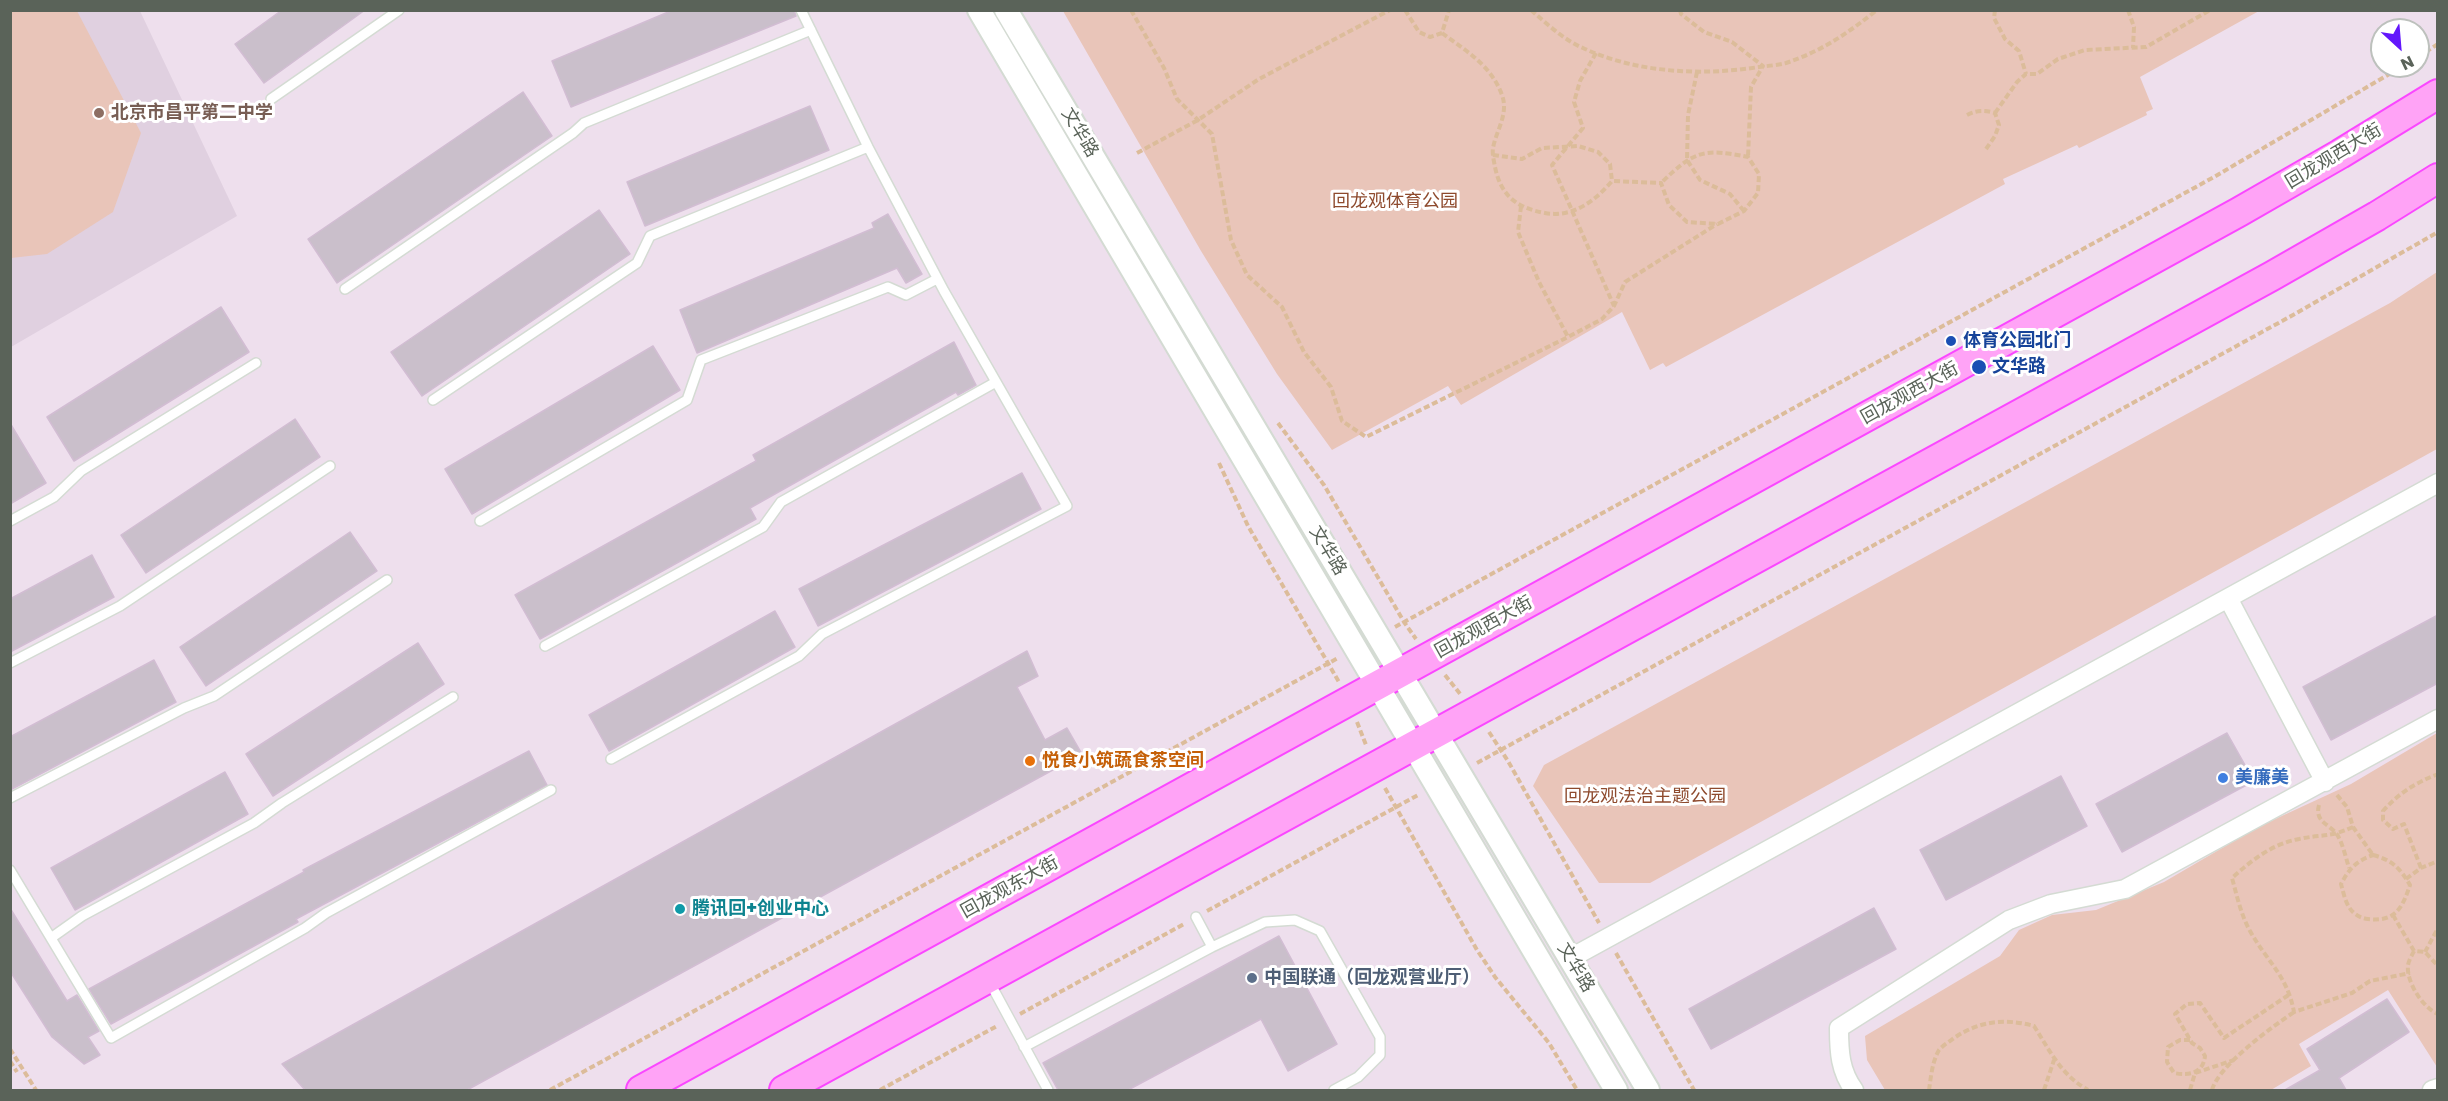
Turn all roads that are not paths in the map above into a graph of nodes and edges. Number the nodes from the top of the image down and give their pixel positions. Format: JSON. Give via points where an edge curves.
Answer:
{"nodes":[{"id":1,"x":399,"y":10,"type":"edge"},
{"id":2,"x":801,"y":10,"type":"edge"},
{"id":3,"x":980,"y":10,"type":"edge"},
{"id":4,"x":1006,"y":10,"type":"edge"},
{"id":5,"x":811,"y":30,"type":"junction"},
{"id":6,"x":2438,"y":94,"type":"edge"},
{"id":7,"x":271,"y":99,"type":"dead end"},
{"id":8,"x":868,"y":147,"type":"junction"},
{"id":9,"x":2438,"y":178,"type":"edge"},
{"id":10,"x":938,"y":279,"type":"junction"},
{"id":11,"x":345,"y":289,"type":"dead end"},
{"id":12,"x":256,"y":363,"type":"dead end"},
{"id":13,"x":996,"y":382,"type":"junction"},
{"id":14,"x":433,"y":400,"type":"dead end"},
{"id":15,"x":330,"y":466,"type":"dead end"},
{"id":16,"x":2438,"y":483,"type":"edge"},
{"id":17,"x":480,"y":520,"type":"dead end"},
{"id":18,"x":10,"y":521,"type":"edge"},
{"id":19,"x":387,"y":580,"type":"dead end"},
{"id":20,"x":2228,"y":598,"type":"junction"},
{"id":21,"x":545,"y":646,"type":"dead end"},
{"id":22,"x":10,"y":663,"type":"edge"},
{"id":23,"x":1389,"y":680,"type":"junction"},
{"id":24,"x":453,"y":697,"type":"dead end"},
{"id":25,"x":2438,"y":719,"type":"edge"},
{"id":26,"x":1424,"y":740,"type":"junction"},
{"id":27,"x":611,"y":759,"type":"dead end"},
{"id":28,"x":2325,"y":782,"type":"junction"},
{"id":29,"x":551,"y":790,"type":"dead end"},
{"id":30,"x":10,"y":798,"type":"edge"},
{"id":31,"x":10,"y":870,"type":"edge"},
{"id":32,"x":1197,"y":917,"type":"road end"},
{"id":33,"x":51,"y":938,"type":"junction"},
{"id":34,"x":1212,"y":947,"type":"junction"},
{"id":35,"x":1569,"y":959,"type":"junction"},
{"id":36,"x":988,"y":979,"type":"junction"},
{"id":37,"x":1024,"y":1047,"type":"junction"},
{"id":38,"x":2438,"y":1088,"type":"edge"},
{"id":39,"x":641,"y":1090,"type":"edge"},
{"id":40,"x":784,"y":1090,"type":"edge"},
{"id":41,"x":1048,"y":1090,"type":"edge"},
{"id":42,"x":1334,"y":1090,"type":"edge"},
{"id":43,"x":1616,"y":1090,"type":"edge"},
{"id":44,"x":1648,"y":1090,"type":"edge"},
{"id":45,"x":1854,"y":1090,"type":"edge"},
{"id":46,"x":2432,"y":1090,"type":"edge"}],
"edges":[{"from":1,"to":7,"type":"lane"},
{"from":2,"to":5,"type":"lane"},
{"from":3,"to":23,"type":"street","name":"文华路"},
{"from":4,"to":23,"type":"street","name":"文华路"},
{"from":5,"to":8,"type":"lane"},
{"from":5,"to":11,"type":"lane","via":[[584,123]]},
{"from":6,"to":23,"type":"main road","name":"回龙观西大街","via":[[2239,212]]},
{"from":8,"to":10,"type":"lane"},
{"from":8,"to":14,"type":"lane","via":[[650,236],[637,263]]},
{"from":9,"to":26,"type":"main road","via":[[2272,276]]},
{"from":10,"to":13,"type":"lane"},
{"from":10,"to":17,"type":"lane","via":[[906,295],[888,287],[701,360],[687,400]]},
{"from":12,"to":18,"type":"lane","via":[[81,471],[54,497]]},
{"from":13,"to":21,"type":"lane","via":[[781,502],[763,527]]},
{"from":13,"to":27,"type":"lane","via":[[1067,506],[822,634],[799,656]]},
{"from":15,"to":22,"type":"lane","via":[[120,606]]},
{"from":16,"to":20,"type":"street"},
{"from":19,"to":30,"type":"lane","via":[[214,696]]},
{"from":20,"to":28,"type":"street"},
{"from":20,"to":35,"type":"street"},
{"from":23,"to":26,"type":"street","name":"文华路"},
{"from":23,"to":39,"type":"main road","name":"回龙观东大街"},
{"from":24,"to":33,"type":"lane","via":[[254,823],[82,916]]},
{"from":25,"to":28,"type":"street"},
{"from":26,"to":35,"type":"street","name":"文华路"},
{"from":26,"to":36,"type":"main road"},
{"from":26,"to":43,"type":"street","name":"文华路"},
{"from":28,"to":45,"type":"street","via":[[2125,889],[2051,904],[2009,920],[1864,1011],[1839,1028],[1844,1075]]},
{"from":29,"to":33,"type":"lane","via":[[326,913],[111,1038]]},
{"from":31,"to":33,"type":"lane"},
{"from":32,"to":34,"type":"lane"},
{"from":34,"to":37,"type":"lane"},
{"from":34,"to":42,"type":"lane","via":[[1265,922],[1295,920],[1320,931],[1380,1036],[1380,1055],[1358,1077]]},
{"from":35,"to":44,"type":"street","name":"文华路"},
{"from":36,"to":37,"type":"lane"},
{"from":36,"to":40,"type":"main road"},
{"from":37,"to":41,"type":"lane"},
{"from":38,"to":46,"type":"street"}]}
